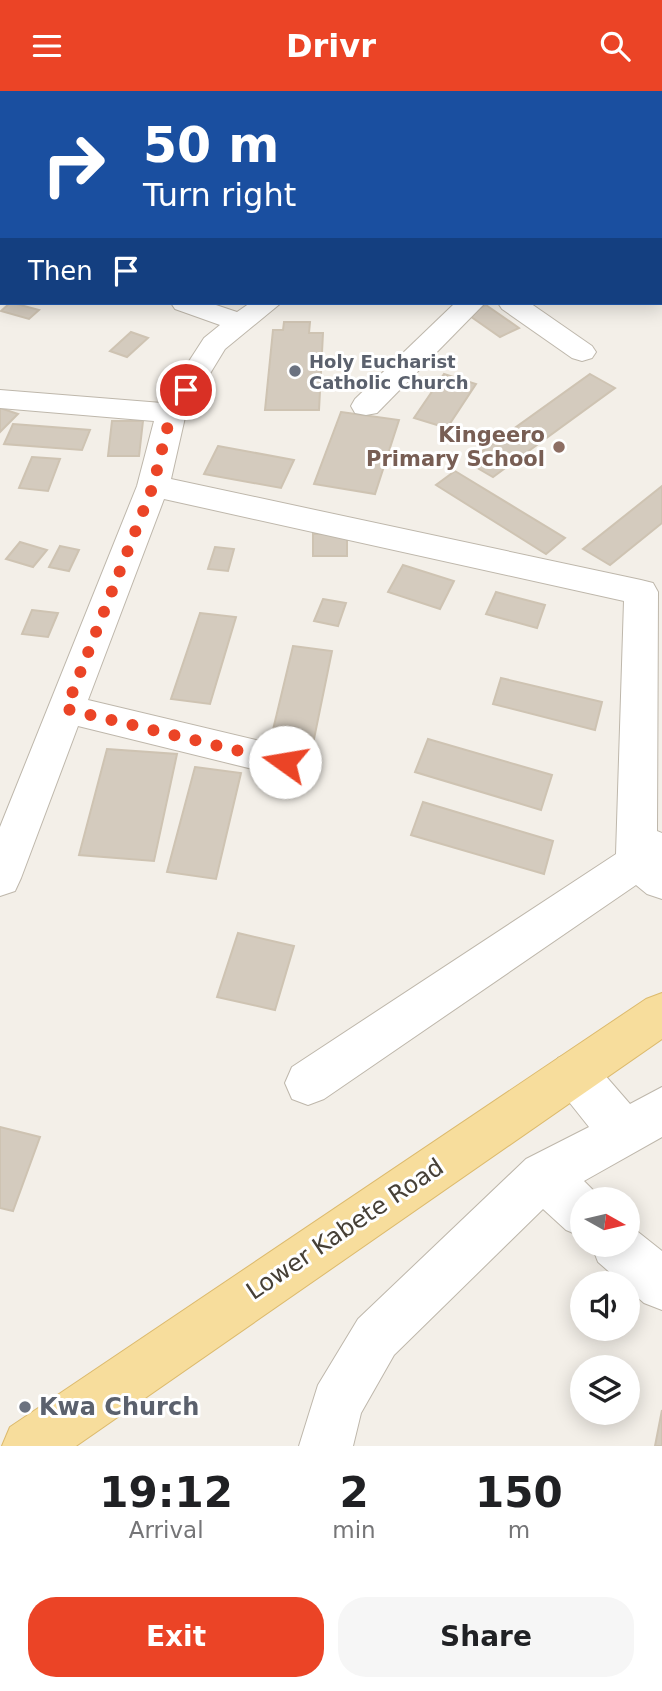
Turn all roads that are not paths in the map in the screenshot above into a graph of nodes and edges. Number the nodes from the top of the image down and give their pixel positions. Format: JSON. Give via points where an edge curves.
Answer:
{"nodes":[{"id":1,"x":190,"y":305,"type":"edge"},
{"id":2,"x":264,"y":305,"type":"edge"},
{"id":3,"x":469,"y":305,"type":"edge"},
{"id":4,"x":515,"y":305,"type":"edge"},
{"id":5,"x":240,"y":323,"type":"junction"},
{"id":6,"x":582,"y":352,"type":"dead end"},
{"id":7,"x":0,"y":399,"type":"edge"},
{"id":8,"x":366,"y":406,"type":"dead end"},
{"id":9,"x":171,"y":413,"type":"junction"},
{"id":10,"x":153,"y":486,"type":"junction"},
{"id":11,"x":652,"y":580,"type":"edge"},
{"id":12,"x":66,"y":709,"type":"junction"},
{"id":13,"x":285,"y":762,"type":"dead end"},
{"id":14,"x":653,"y":863,"type":"edge"},
{"id":15,"x":0,"y":878,"type":"edge"},
{"id":16,"x":662,"y":1013,"type":"edge"},
{"id":17,"x":574,"y":1073,"type":"junction"},
{"id":18,"x":308,"y":1083,"type":"dead end"},
{"id":19,"x":643,"y":1122,"type":"edge"},
{"id":20,"x":543,"y":1176,"type":"junction"},
{"id":21,"x":570,"y":1201,"type":"edge"},
{"id":22,"x":631,"y":1257,"type":"edge"},
{"id":23,"x":662,"y":1285,"type":"edge"},
{"id":24,"x":29,"y":1446,"type":"edge"},
{"id":25,"x":326,"y":1446,"type":"edge"}],
"edges":[{"from":1,"to":5,"type":"street"},
{"from":2,"to":5,"type":"street"},
{"from":3,"to":8,"type":"street"},
{"from":4,"to":6,"type":"street"},
{"from":5,"to":9,"type":"street","via":[[214,344]]},
{"from":7,"to":9,"type":"street"},
{"from":9,"to":10,"type":"street"},
{"from":10,"to":11,"type":"street"},
{"from":10,"to":12,"type":"street"},
{"from":11,"to":14,"type":"street"},
{"from":12,"to":13,"type":"street"},
{"from":12,"to":15,"type":"street"},
{"from":14,"to":18,"type":"street"},
{"from":16,"to":17,"type":"main road","name":"Lower Kabete Road"},
{"from":17,"to":19,"type":"street"},
{"from":17,"to":24,"type":"main road","name":"Lower Kabete Road"},
{"from":19,"to":20,"type":"street"},
{"from":20,"to":21,"type":"street"},
{"from":20,"to":25,"type":"street","via":[[376,1337],[337,1403]]},
{"from":22,"to":23,"type":"street"}]}
